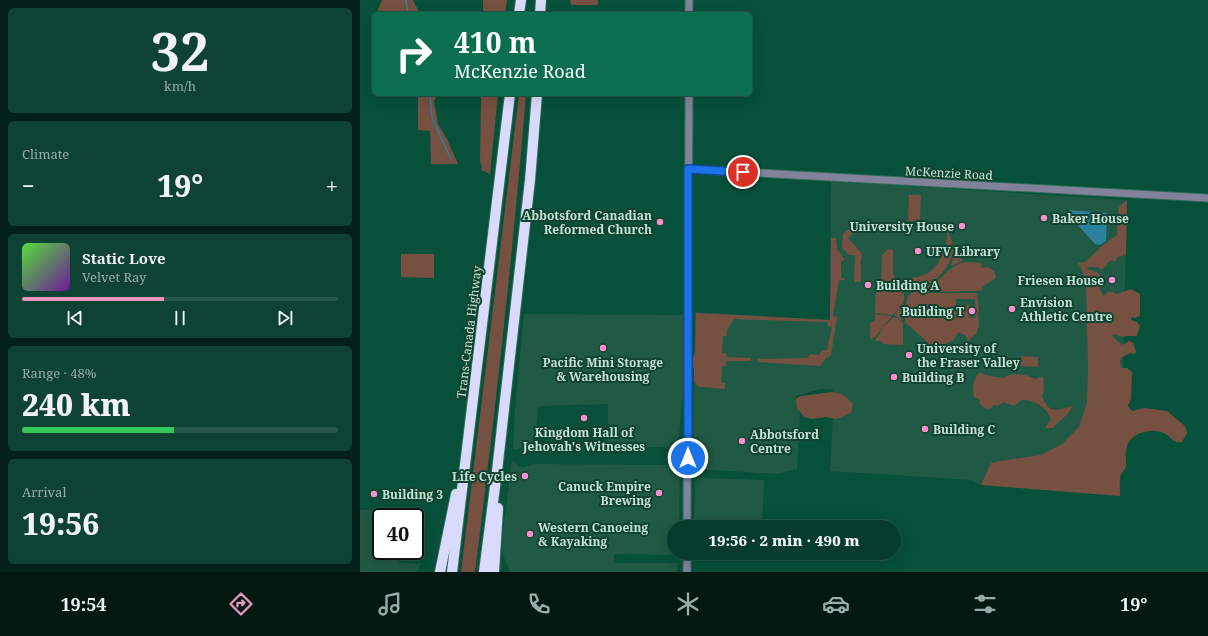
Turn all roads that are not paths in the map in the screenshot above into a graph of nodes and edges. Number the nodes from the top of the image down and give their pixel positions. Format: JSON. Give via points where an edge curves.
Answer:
{"nodes":[{"id":1,"x":521,"y":0,"type":"edge"},
{"id":2,"x":541,"y":0,"type":"edge"},
{"id":3,"x":689,"y":0,"type":"edge"},
{"id":4,"x":519,"y":12,"type":"edge"},
{"id":5,"x":540,"y":12,"type":"edge"},
{"id":6,"x":689,"y":12,"type":"edge"},
{"id":7,"x":510,"y":96,"type":"edge"},
{"id":8,"x":537,"y":96,"type":"edge"},
{"id":9,"x":688,"y":96,"type":"edge"},
{"id":10,"x":688,"y":169,"type":"junction"},
{"id":11,"x":1208,"y":198,"type":"edge"},
{"id":12,"x":474,"y":400,"type":"junction"},
{"id":13,"x":497,"y":471,"type":"junction"},
{"id":14,"x":687,"y":520,"type":"edge"},
{"id":15,"x":687,"y":560,"type":"edge"},
{"id":16,"x":440,"y":572,"type":"edge"},
{"id":17,"x":452,"y":572,"type":"edge"},
{"id":18,"x":484,"y":572,"type":"edge"},
{"id":19,"x":494,"y":572,"type":"edge"},
{"id":20,"x":687,"y":572,"type":"edge"}],
"edges":[{"from":1,"to":4,"type":"highway"},
{"from":2,"to":5,"type":"highway"},
{"from":3,"to":6,"type":"street"},
{"from":7,"to":12,"type":"highway","name":"Trans-Canada Highway"},
{"from":8,"to":13,"type":"highway","via":[[530,180]]},
{"from":9,"to":10,"type":"street"},
{"from":10,"to":11,"type":"street","name":"McKenzie Road"},
{"from":10,"to":14,"type":"street"},
{"from":12,"to":16,"type":"highway"},
{"from":12,"to":17,"type":"highway","name":"Trans-Canada Highway"},
{"from":13,"to":18,"type":"highway"},
{"from":13,"to":19,"type":"highway","via":[[499,483]]},
{"from":15,"to":20,"type":"street"}]}
